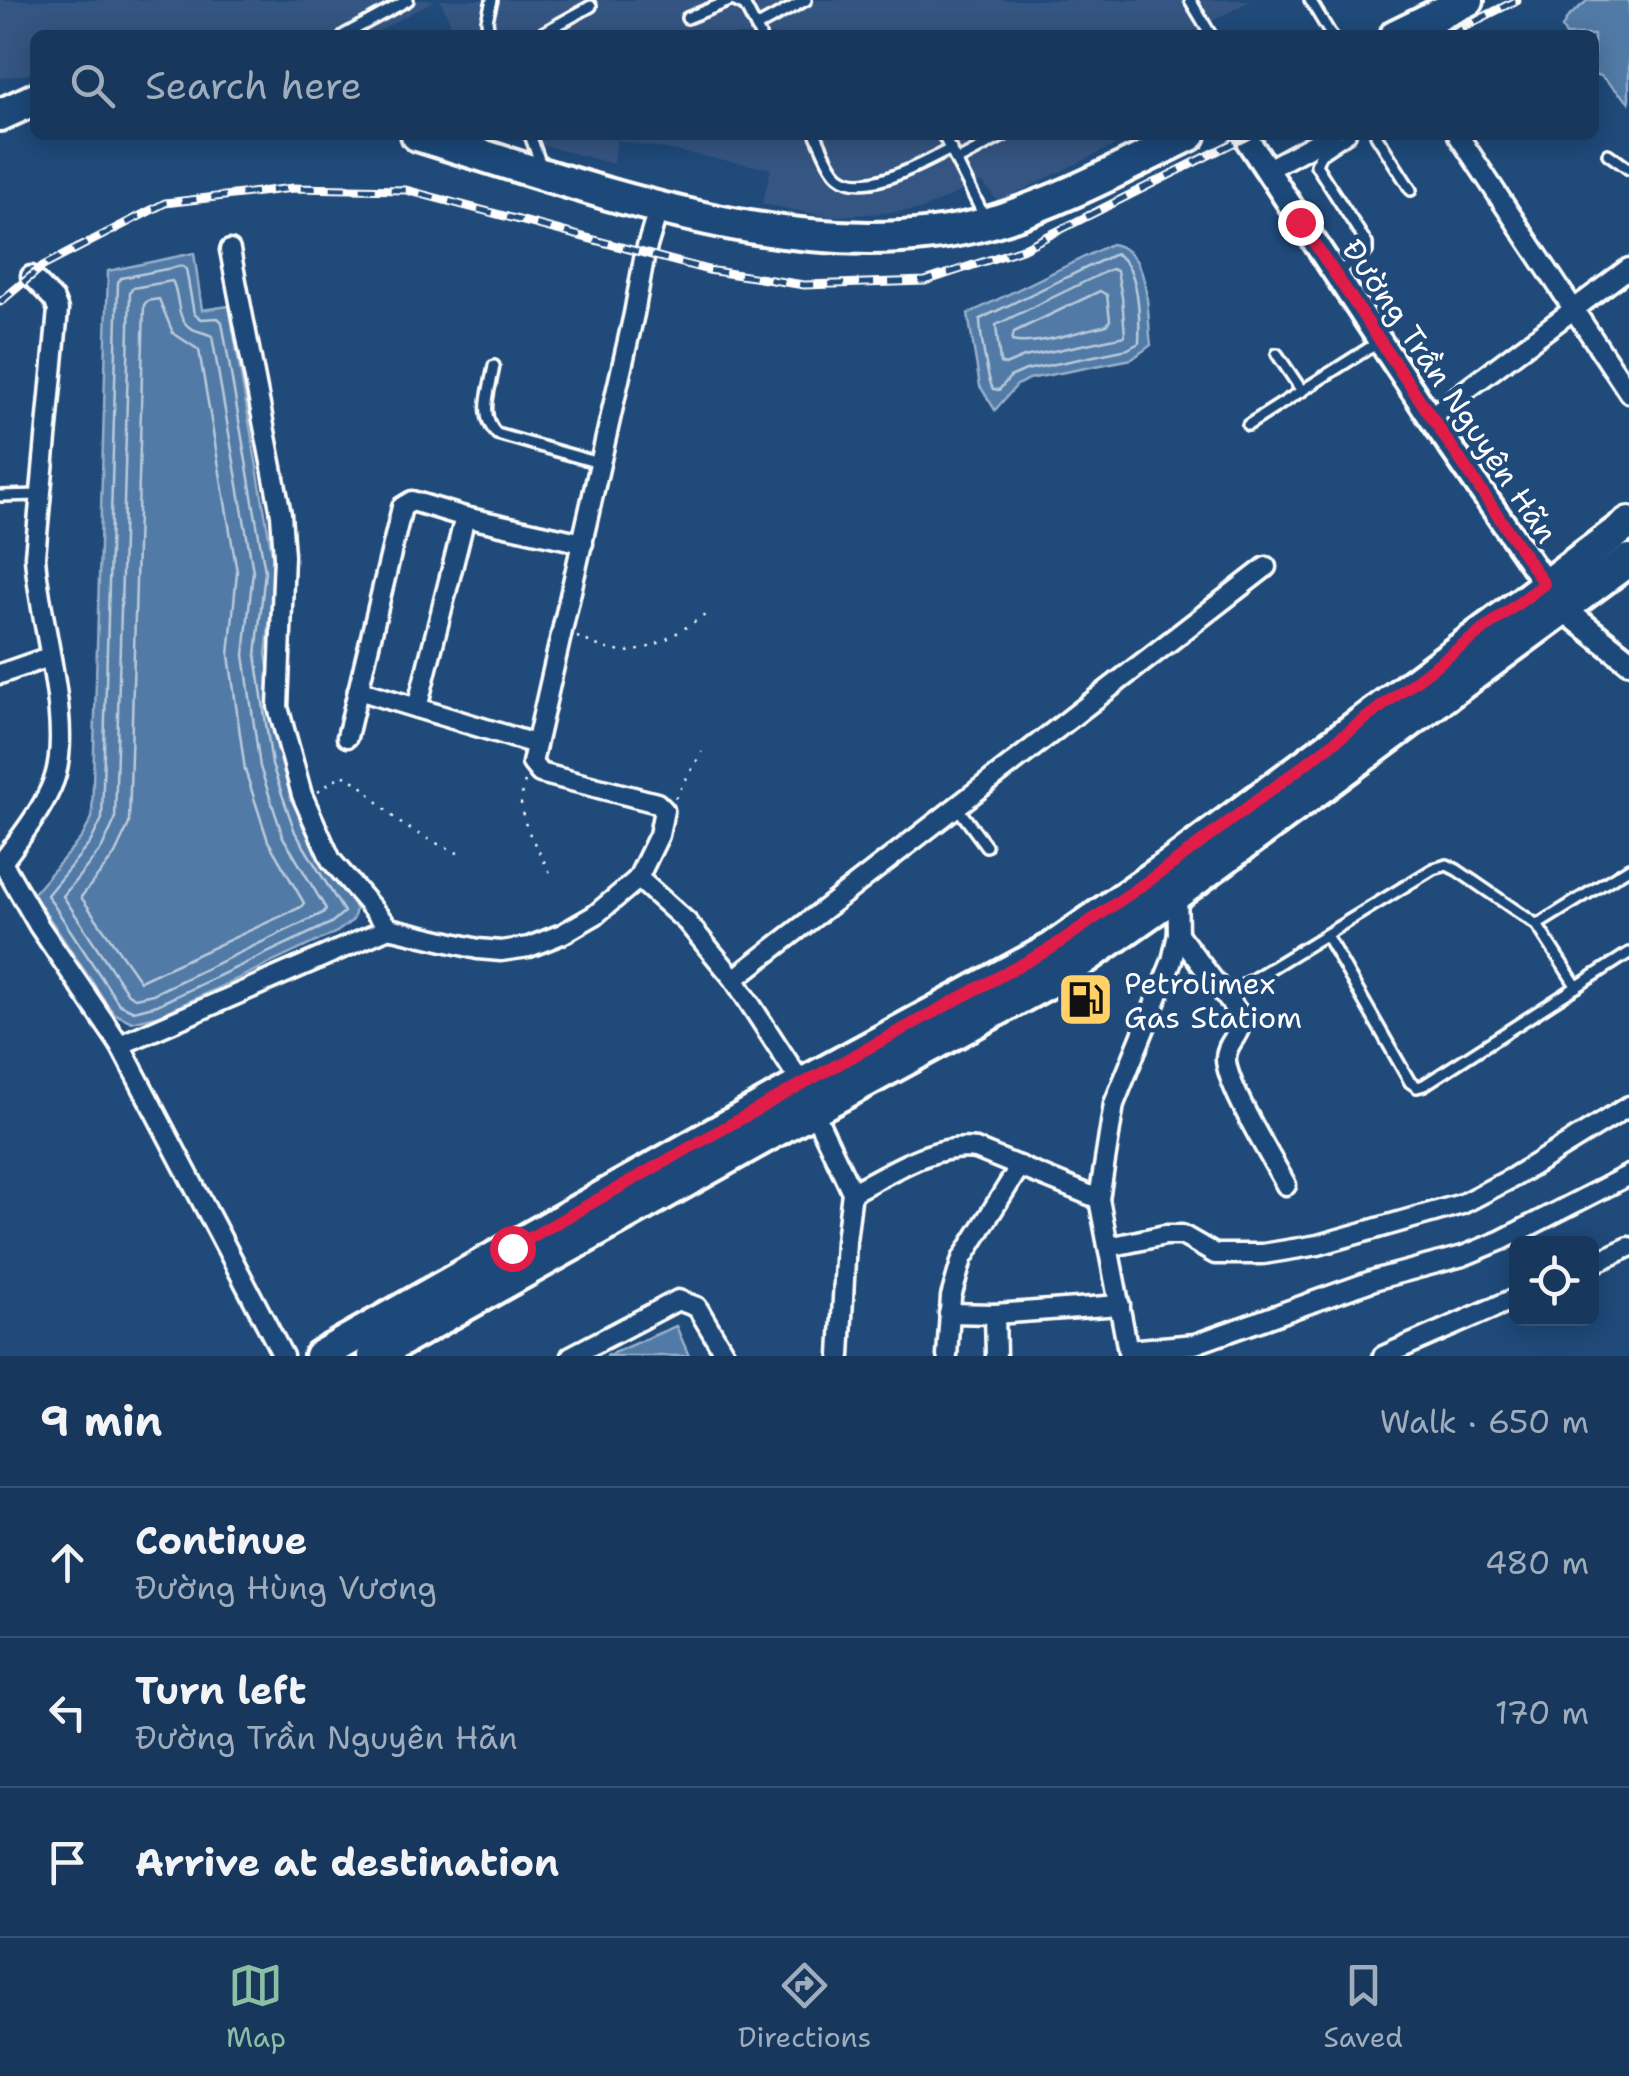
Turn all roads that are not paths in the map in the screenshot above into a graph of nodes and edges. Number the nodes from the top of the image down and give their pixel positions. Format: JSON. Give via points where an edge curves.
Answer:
{"nodes":[{"id":1,"x":408,"y":0,"type":"edge"},
{"id":2,"x":492,"y":0,"type":"edge"},
{"id":3,"x":732,"y":0,"type":"edge"},
{"id":4,"x":806,"y":0,"type":"edge"},
{"id":5,"x":1190,"y":0,"type":"edge"},
{"id":6,"x":1310,"y":0,"type":"edge"},
{"id":7,"x":1468,"y":0,"type":"edge"},
{"id":8,"x":591,"y":6,"type":"dead end"},
{"id":9,"x":687,"y":18,"type":"dead end"},
{"id":10,"x":353,"y":30,"type":"edge"},
{"id":11,"x":488,"y":30,"type":"edge"},
{"id":12,"x":548,"y":30,"type":"edge"},
{"id":13,"x":757,"y":30,"type":"edge"},
{"id":14,"x":760,"y":30,"type":"edge"},
{"id":15,"x":1207,"y":30,"type":"edge"},
{"id":16,"x":1327,"y":30,"type":"edge"},
{"id":17,"x":1406,"y":30,"type":"edge"},
{"id":18,"x":30,"y":101,"type":"edge"},
{"id":19,"x":0,"y":115,"type":"edge"},
{"id":20,"x":433,"y":140,"type":"edge"},
{"id":21,"x":532,"y":140,"type":"edge"},
{"id":22,"x":819,"y":140,"type":"edge"},
{"id":23,"x":946,"y":140,"type":"edge"},
{"id":24,"x":996,"y":140,"type":"edge"},
{"id":25,"x":1180,"y":140,"type":"edge"},
{"id":26,"x":1247,"y":140,"type":"edge"},
{"id":27,"x":1323,"y":140,"type":"edge"},
{"id":28,"x":1342,"y":140,"type":"edge"},
{"id":29,"x":1379,"y":140,"type":"edge"},
{"id":30,"x":1461,"y":140,"type":"edge"},
{"id":31,"x":951,"y":149,"type":"junction"},
{"id":32,"x":1608,"y":154,"type":"dead end"},
{"id":33,"x":958,"y":160,"type":"junction"},
{"id":34,"x":1629,"y":169,"type":"edge"},
{"id":35,"x":1266,"y":170,"type":"junction"},
{"id":36,"x":545,"y":174,"type":"junction"},
{"id":37,"x":1412,"y":190,"type":"dead end"},
{"id":38,"x":660,"y":207,"type":"junction"},
{"id":39,"x":987,"y":223,"type":"junction"},
{"id":40,"x":230,"y":250,"type":"dead end"},
{"id":41,"x":1629,"y":268,"type":"edge"},
{"id":42,"x":1335,"y":274,"type":"junction"},
{"id":43,"x":31,"y":276,"type":"dead end"},
{"id":44,"x":1574,"y":306,"type":"junction"},
{"id":45,"x":1380,"y":341,"type":"junction"},
{"id":46,"x":1277,"y":354,"type":"dead end"},
{"id":47,"x":494,"y":366,"type":"dead end"},
{"id":48,"x":1302,"y":391,"type":"junction"},
{"id":49,"x":1629,"y":393,"type":"edge"},
{"id":50,"x":1430,"y":416,"type":"junction"},
{"id":51,"x":1248,"y":426,"type":"dead end"},
{"id":52,"x":599,"y":464,"type":"junction"},
{"id":53,"x":40,"y":495,"type":"junction"},
{"id":54,"x":0,"y":496,"type":"edge"},
{"id":55,"x":465,"y":517,"type":"junction"},
{"id":56,"x":1629,"y":523,"type":"edge"},
{"id":57,"x":582,"y":542,"type":"junction"},
{"id":58,"x":1629,"y":560,"type":"edge"},
{"id":59,"x":1266,"y":567,"type":"dead end"},
{"id":60,"x":1553,"y":596,"type":"junction"},
{"id":61,"x":49,"y":657,"type":"junction"},
{"id":62,"x":1629,"y":661,"type":"edge"},
{"id":63,"x":0,"y":674,"type":"edge"},
{"id":64,"x":358,"y":690,"type":"junction"},
{"id":65,"x":417,"y":708,"type":"junction"},
{"id":66,"x":347,"y":737,"type":"dead end"},
{"id":67,"x":536,"y":744,"type":"junction"},
{"id":68,"x":957,"y":808,"type":"junction"},
{"id":69,"x":986,"y":846,"type":"dead end"},
{"id":70,"x":1,"y":864,"type":"edge"},
{"id":71,"x":1629,"y":868,"type":"edge"},
{"id":72,"x":639,"y":878,"type":"junction"},
{"id":73,"x":1176,"y":878,"type":"junction"},
{"id":74,"x":1537,"y":925,"type":"junction"},
{"id":75,"x":389,"y":928,"type":"junction"},
{"id":76,"x":1178,"y":934,"type":"junction"},
{"id":77,"x":1326,"y":935,"type":"junction"},
{"id":78,"x":1629,"y":953,"type":"edge"},
{"id":79,"x":734,"y":979,"type":"junction"},
{"id":80,"x":1577,"y":987,"type":"junction"},
{"id":81,"x":1226,"y":996,"type":"junction"},
{"id":82,"x":120,"y":1045,"type":"junction"},
{"id":83,"x":808,"y":1097,"type":"junction"},
{"id":84,"x":1629,"y":1106,"type":"edge"},
{"id":85,"x":1020,"y":1166,"type":"junction"},
{"id":86,"x":1629,"y":1175,"type":"edge"},
{"id":87,"x":1286,"y":1185,"type":"dead end"},
{"id":88,"x":852,"y":1192,"type":"junction"},
{"id":89,"x":1099,"y":1200,"type":"junction"},
{"id":90,"x":550,"y":1242,"type":"junction"},
{"id":91,"x":1109,"y":1247,"type":"junction"},
{"id":92,"x":1629,"y":1247,"type":"edge"},
{"id":93,"x":1599,"y":1261,"type":"edge"},
{"id":94,"x":1509,"y":1301,"type":"edge"},
{"id":95,"x":1120,"y":1305,"type":"junction"},
{"id":96,"x":949,"y":1313,"type":"junction"},
{"id":97,"x":995,"y":1314,"type":"junction"},
{"id":98,"x":1128,"y":1353,"type":"edge"},
{"id":99,"x":282,"y":1356,"type":"edge"},
{"id":100,"x":320,"y":1356,"type":"edge"},
{"id":101,"x":374,"y":1356,"type":"edge"},
{"id":102,"x":571,"y":1356,"type":"edge"},
{"id":103,"x":726,"y":1356,"type":"edge"},
{"id":104,"x":840,"y":1356,"type":"edge"},
{"id":105,"x":947,"y":1356,"type":"edge"},
{"id":106,"x":996,"y":1356,"type":"edge"},
{"id":107,"x":1382,"y":1356,"type":"edge"}],
"edges":[{"from":1,"to":10,"type":"lane"},
{"from":2,"to":11,"type":"lane"},
{"from":3,"to":9,"type":"lane"},
{"from":3,"to":13,"type":"lane","via":[[745,6]]},
{"from":4,"to":14,"type":"lane"},
{"from":5,"to":15,"type":"lane"},
{"from":6,"to":16,"type":"lane"},
{"from":7,"to":17,"type":"main road"},
{"from":8,"to":12,"type":"lane"},
{"from":18,"to":19,"type":"main road"},
{"from":20,"to":36,"type":"main road"},
{"from":21,"to":36,"type":"lane"},
{"from":22,"to":31,"type":"lane","via":[[838,176],[848,180],[881,180]]},
{"from":23,"to":31,"type":"lane"},
{"from":24,"to":33,"type":"lane"},
{"from":25,"to":39,"type":"main road"},
{"from":26,"to":35,"type":"street","name":"Đường Trần Nguyên Hãn"},
{"from":27,"to":35,"type":"street"},
{"from":28,"to":42,"type":"lane","via":[[1316,165],[1367,250]]},
{"from":29,"to":37,"type":"lane"},
{"from":30,"to":44,"type":"street"},
{"from":31,"to":33,"type":"lane"},
{"from":32,"to":34,"type":"lane"},
{"from":33,"to":39,"type":"lane"},
{"from":35,"to":42,"type":"street","name":"Đường Trần Nguyên Hãn"},
{"from":36,"to":38,"type":"main road"},
{"from":38,"to":39,"type":"main road","via":[[824,236],[888,239]]},
{"from":38,"to":52,"type":"street"},
{"from":40,"to":75,"type":"street","via":[[281,514],[278,707],[331,860]]},
{"from":41,"to":44,"type":"street"},
{"from":42,"to":45,"type":"street","name":"Đường Trần Nguyên Hãn"},
{"from":43,"to":53,"type":"street","via":[[58,310]]},
{"from":44,"to":49,"type":"street"},
{"from":44,"to":50,"type":"street"},
{"from":45,"to":48,"type":"lane"},
{"from":45,"to":50,"type":"street","name":"Đường Trần Nguyên Hãn"},
{"from":46,"to":48,"type":"lane"},
{"from":47,"to":52,"type":"lane","via":[[485,417],[497,434]]},
{"from":48,"to":51,"type":"lane"},
{"from":50,"to":60,"type":"street","name":"Đường Trần Nguyên Hãn"},
{"from":52,"to":57,"type":"street"},
{"from":53,"to":54,"type":"lane"},
{"from":53,"to":61,"type":"street","via":[[36,576]]},
{"from":55,"to":57,"type":"street"},
{"from":55,"to":64,"type":"street","via":[[412,501],[402,507]]},
{"from":55,"to":65,"type":"street"},
{"from":56,"to":60,"type":"main road"},
{"from":57,"to":67,"type":"street"},
{"from":58,"to":60,"type":"main road"},
{"from":59,"to":68,"type":"street"},
{"from":60,"to":62,"type":"street","name":"Đường Trần Nguyên Hãn"},
{"from":60,"to":73,"type":"main road"},
{"from":61,"to":63,"type":"street"},
{"from":61,"to":70,"type":"street","via":[[59,733],[56,776]]},
{"from":64,"to":65,"type":"street"},
{"from":64,"to":66,"type":"street"},
{"from":65,"to":67,"type":"street"},
{"from":67,"to":72,"type":"street","via":[[535,770],[664,810]]},
{"from":68,"to":69,"type":"lane"},
{"from":68,"to":79,"type":"street"},
{"from":70,"to":82,"type":"street"},
{"from":71,"to":74,"type":"lane"},
{"from":72,"to":75,"type":"street","via":[[595,915],[530,946],[478,949]]},
{"from":72,"to":79,"type":"street"},
{"from":73,"to":76,"type":"street"},
{"from":73,"to":83,"type":"main road","via":[[1060,976]]},
{"from":74,"to":77,"type":"lane","via":[[1448,866],[1433,868]]},
{"from":74,"to":80,"type":"lane"},
{"from":75,"to":82,"type":"street"},
{"from":76,"to":81,"type":"street"},
{"from":76,"to":89,"type":"street","via":[[1114,1104]]},
{"from":77,"to":80,"type":"lane","via":[[1417,1087]]},
{"from":77,"to":81,"type":"lane"},
{"from":78,"to":80,"type":"lane"},
{"from":79,"to":83,"type":"street"},
{"from":81,"to":87,"type":"street","via":[[1242,1027],[1225,1054],[1227,1067]]},
{"from":82,"to":99,"type":"street"},
{"from":83,"to":88,"type":"street"},
{"from":83,"to":90,"type":"main road"},
{"from":84,"to":91,"type":"street","via":[[1462,1204],[1318,1245],[1215,1254],[1182,1235],[1164,1235]]},
{"from":85,"to":88,"type":"street","via":[[956,1147]]},
{"from":85,"to":89,"type":"street"},
{"from":85,"to":96,"type":"street","via":[[962,1259]]},
{"from":86,"to":98,"type":"street","via":[[1463,1256],[1377,1279],[1196,1344]]},
{"from":88,"to":104,"type":"street"},
{"from":89,"to":91,"type":"street"},
{"from":90,"to":100,"type":"main road"},
{"from":90,"to":101,"type":"main road"},
{"from":91,"to":95,"type":"street"},
{"from":92,"to":93,"type":"street"},
{"from":94,"to":107,"type":"street"},
{"from":95,"to":97,"type":"street"},
{"from":95,"to":98,"type":"street"},
{"from":96,"to":97,"type":"street"},
{"from":96,"to":105,"type":"street"},
{"from":97,"to":106,"type":"street"},
{"from":102,"to":103,"type":"street","via":[[678,1300],[697,1307]]}]}
